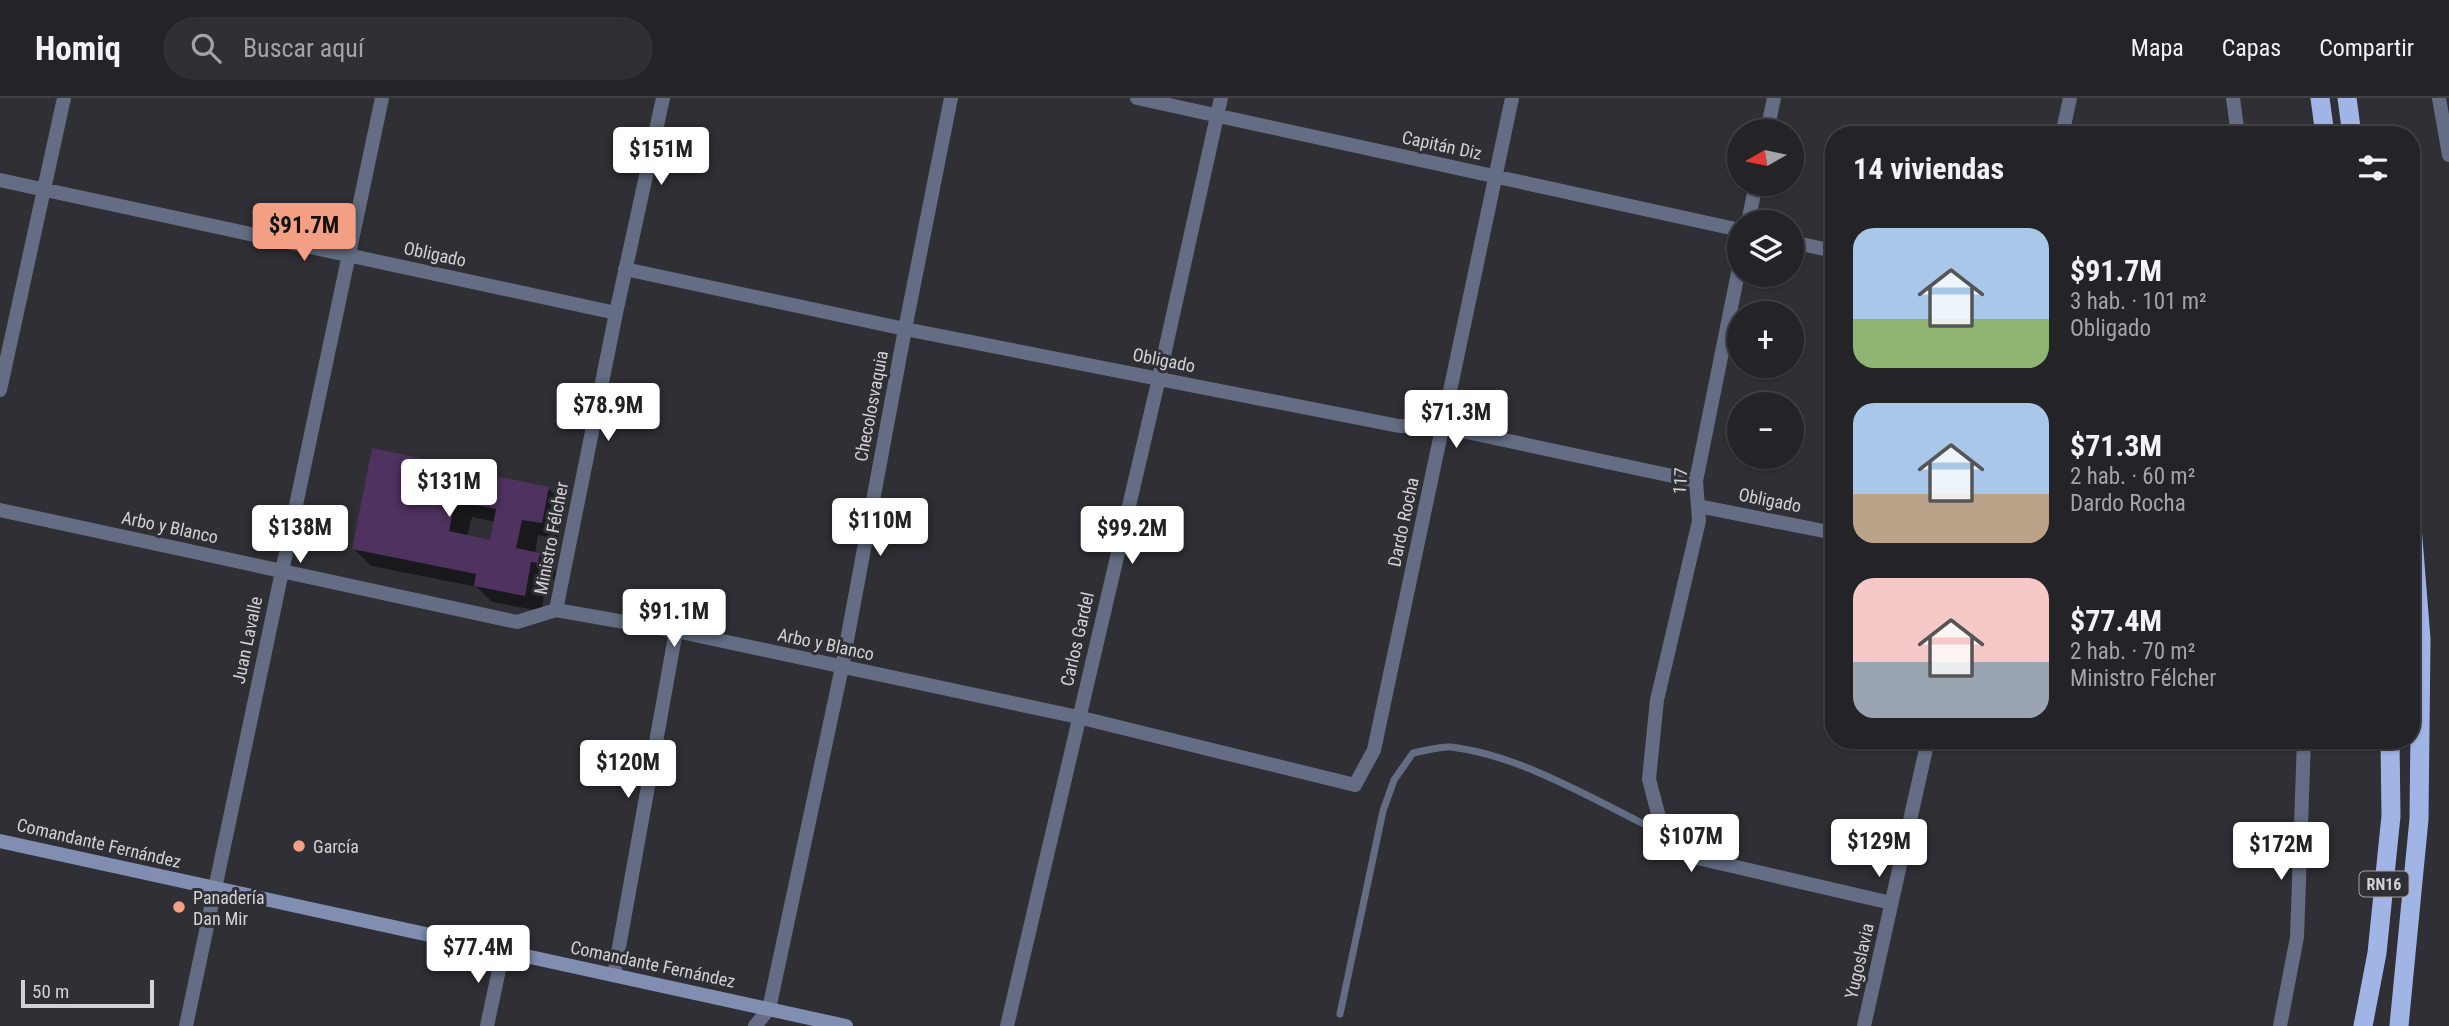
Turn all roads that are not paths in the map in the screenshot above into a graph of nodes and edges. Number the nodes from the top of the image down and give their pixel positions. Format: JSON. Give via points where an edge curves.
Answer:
{"nodes":[{"id":1,"x":64,"y":98,"type":"edge"},
{"id":2,"x":382,"y":98,"type":"edge"},
{"id":3,"x":663,"y":98,"type":"edge"},
{"id":4,"x":951,"y":98,"type":"edge"},
{"id":5,"x":1137,"y":98,"type":"edge"},
{"id":6,"x":1221,"y":98,"type":"edge"},
{"id":7,"x":1512,"y":98,"type":"edge"},
{"id":8,"x":1774,"y":98,"type":"edge"},
{"id":9,"x":2070,"y":98,"type":"edge"},
{"id":10,"x":2233,"y":98,"type":"edge"},
{"id":11,"x":2320,"y":98,"type":"edge"},
{"id":12,"x":2347,"y":98,"type":"edge"},
{"id":13,"x":2439,"y":98,"type":"edge"},
{"id":14,"x":1217,"y":116,"type":"junction"},
{"id":15,"x":1770,"y":119,"type":"edge"},
{"id":16,"x":2064,"y":126,"type":"edge"},
{"id":17,"x":2237,"y":126,"type":"edge"},
{"id":18,"x":2324,"y":126,"type":"edge"},
{"id":19,"x":2352,"y":126,"type":"edge"},
{"id":20,"x":2449,"y":155,"type":"edge"},
{"id":21,"x":1494,"y":176,"type":"junction"},
{"id":22,"x":0,"y":180,"type":"edge"},
{"id":23,"x":44,"y":189,"type":"junction"},
{"id":24,"x":1727,"y":227,"type":"edge"},
{"id":25,"x":1804,"y":245,"type":"edge"},
{"id":26,"x":1825,"y":249,"type":"edge"},
{"id":27,"x":349,"y":255,"type":"junction"},
{"id":28,"x":625,"y":269,"type":"junction"},
{"id":29,"x":1735,"y":287,"type":"edge"},
{"id":30,"x":616,"y":313,"type":"junction"},
{"id":31,"x":905,"y":329,"type":"junction"},
{"id":32,"x":1158,"y":378,"type":"junction"},
{"id":33,"x":0,"y":390,"type":"edge"},
{"id":34,"x":1443,"y":428,"type":"junction"},
{"id":35,"x":1696,"y":481,"type":"junction"},
{"id":36,"x":1698,"y":506,"type":"junction"},
{"id":37,"x":0,"y":510,"type":"edge"},
{"id":38,"x":1825,"y":531,"type":"edge"},
{"id":39,"x":281,"y":571,"type":"junction"},
{"id":40,"x":556,"y":610,"type":"junction"},
{"id":41,"x":2420,"y":626,"type":"edge"},
{"id":42,"x":676,"y":631,"type":"junction"},
{"id":43,"x":842,"y":667,"type":"junction"},
{"id":44,"x":1078,"y":717,"type":"junction"},
{"id":45,"x":1926,"y":749,"type":"edge"},
{"id":46,"x":2304,"y":749,"type":"edge"},
{"id":47,"x":2390,"y":749,"type":"edge"},
{"id":48,"x":1356,"y":785,"type":"joint"},
{"id":49,"x":1662,"y":833,"type":"junction"},
{"id":50,"x":0,"y":841,"type":"edge"},
{"id":51,"x":216,"y":889,"type":"junction"},
{"id":52,"x":1891,"y":903,"type":"junction"},
{"id":53,"x":503,"y":951,"type":"junction"},
{"id":54,"x":614,"y":975,"type":"junction"},
{"id":55,"x":769,"y":1009,"type":"junction"},
{"id":56,"x":1340,"y":1014,"type":"dead end"},
{"id":57,"x":186,"y":1026,"type":"edge"},
{"id":58,"x":487,"y":1026,"type":"edge"},
{"id":59,"x":755,"y":1026,"type":"edge"},
{"id":60,"x":846,"y":1026,"type":"edge"},
{"id":61,"x":1007,"y":1026,"type":"edge"},
{"id":62,"x":1864,"y":1026,"type":"edge"},
{"id":63,"x":2280,"y":1026,"type":"edge"},
{"id":64,"x":2363,"y":1026,"type":"edge"},
{"id":65,"x":2399,"y":1026,"type":"edge"}],
"edges":[{"from":1,"to":23,"type":"street"},
{"from":2,"to":27,"type":"street","name":"Juan Lavalle"},
{"from":3,"to":28,"type":"street","name":"Ministro Félcher"},
{"from":4,"to":31,"type":"street","name":"Checolosvaquia"},
{"from":5,"to":14,"type":"street","name":"Capitán Diz"},
{"from":6,"to":14,"type":"street","name":"Carlos Gardel"},
{"from":7,"to":21,"type":"street","name":"Dardo Rocha"},
{"from":8,"to":15,"type":"street"},
{"from":9,"to":16,"type":"street"},
{"from":10,"to":17,"type":"street"},
{"from":11,"to":18,"type":"highway"},
{"from":12,"to":19,"type":"highway"},
{"from":13,"to":20,"type":"street"},
{"from":14,"to":21,"type":"street","name":"Capitán Diz"},
{"from":14,"to":32,"type":"street","name":"Carlos Gardel"},
{"from":21,"to":24,"type":"street","name":"Capitán Diz"},
{"from":21,"to":34,"type":"street","name":"Dardo Rocha"},
{"from":22,"to":23,"type":"street","name":"Obligado"},
{"from":23,"to":27,"type":"street","name":"Obligado"},
{"from":23,"to":33,"type":"street"},
{"from":25,"to":26,"type":"street"},
{"from":27,"to":30,"type":"street","name":"Obligado"},
{"from":27,"to":39,"type":"street","name":"Juan Lavalle"},
{"from":28,"to":30,"type":"street","name":"Ministro Félcher"},
{"from":28,"to":31,"type":"street","name":"Obligado"},
{"from":29,"to":35,"type":"street","name":"117"},
{"from":30,"to":40,"type":"street","name":"Ministro Félcher"},
{"from":31,"to":32,"type":"street","name":"Obligado"},
{"from":31,"to":43,"type":"street","name":"Checolosvaquia"},
{"from":32,"to":34,"type":"street","name":"Obligado","via":[[1399,426]]},
{"from":32,"to":44,"type":"street","name":"Carlos Gardel"},
{"from":34,"to":35,"type":"street","name":"Obligado"},
{"from":34,"to":48,"type":"street","name":"Dardo Rocha","via":[[1374,750]]},
{"from":35,"to":36,"type":"street","name":"117"},
{"from":36,"to":38,"type":"street","name":"Obligado"},
{"from":36,"to":49,"type":"street","name":"117","via":[[1699,521],[1657,700],[1649,779]]},
{"from":37,"to":39,"type":"street","name":"Arbo y Blanco"},
{"from":39,"to":40,"type":"street","name":"Arbo y Blanco","via":[[517,622]]},
{"from":39,"to":51,"type":"street","name":"Juan Lavalle"},
{"from":40,"to":42,"type":"street","name":"Arbo y Blanco"},
{"from":41,"to":65,"type":"highway","number":"RN16","via":[[2420,807]]},
{"from":42,"to":43,"type":"street","name":"Arbo y Blanco"},
{"from":42,"to":54,"type":"street"},
{"from":43,"to":44,"type":"street","name":"Arbo y Blanco"},
{"from":43,"to":55,"type":"street","name":"Checolosvaquia"},
{"from":44,"to":48,"type":"street","name":"Arbo y Blanco"},
{"from":44,"to":61,"type":"street","name":"Carlos Gardel"},
{"from":45,"to":52,"type":"street","name":"Yugoslavia"},
{"from":46,"to":63,"type":"street","via":[[2297,937]]},
{"from":47,"to":64,"type":"highway","number":"RN16","via":[[2391,817],[2377,953]]},
{"from":49,"to":52,"type":"street","via":[[1689,856]]},
{"from":49,"to":56,"type":"lane","via":[[1493,756],[1448,747],[1413,753],[1394,780],[1383,811]]},
{"from":50,"to":51,"type":"main road","name":"Comandante Fernández"},
{"from":51,"to":53,"type":"main road","name":"Comandante Fernández"},
{"from":51,"to":57,"type":"street","name":"Juan Lavalle"},
{"from":52,"to":62,"type":"street","name":"Yugoslavia"},
{"from":53,"to":54,"type":"main road","name":"Comandante Fernández"},
{"from":53,"to":58,"type":"street"},
{"from":54,"to":55,"type":"main road","name":"Comandante Fernández"},
{"from":55,"to":59,"type":"street"},
{"from":55,"to":60,"type":"main road","name":"Comandante Fernández"}]}
